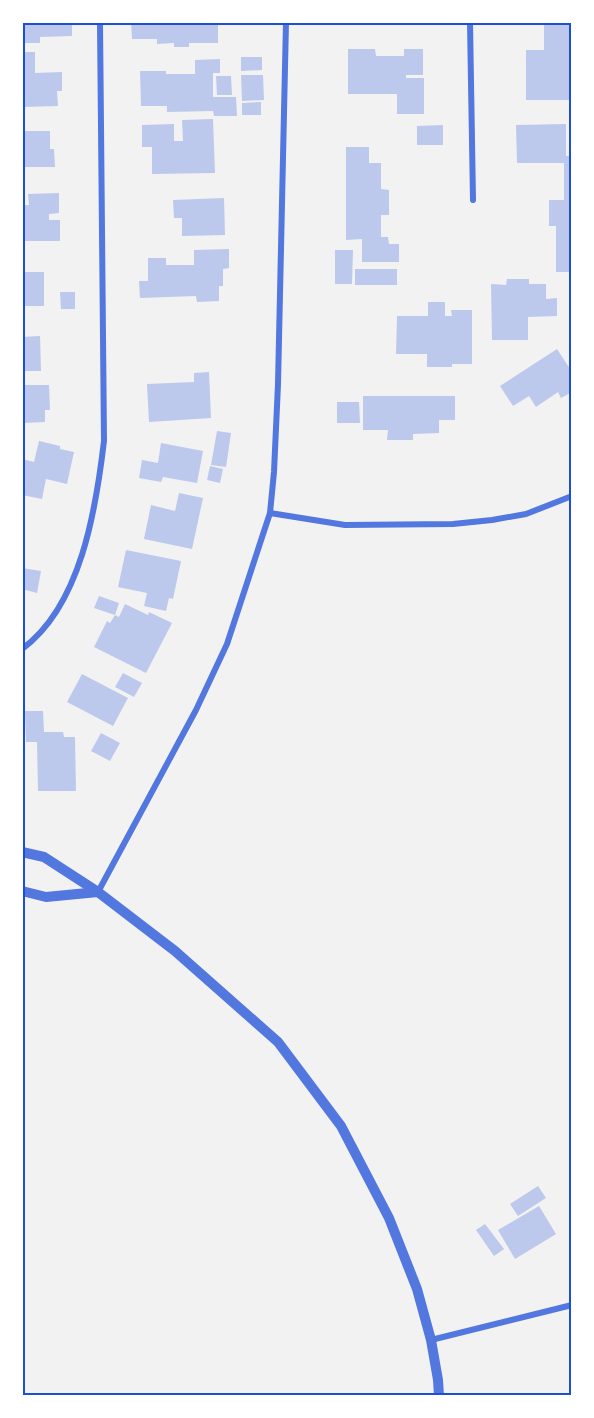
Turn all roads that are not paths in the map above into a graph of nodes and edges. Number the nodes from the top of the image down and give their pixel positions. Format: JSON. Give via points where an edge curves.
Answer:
{"nodes":[{"id":1,"x":100,"y":22,"type":"edge"},
{"id":2,"x":286,"y":22,"type":"edge"},
{"id":3,"x":470,"y":22,"type":"edge"},
{"id":4,"x":472,"y":200,"type":"dead end"},
{"id":5,"x":572,"y":496,"type":"edge"},
{"id":6,"x":270,"y":513,"type":"junction"},
{"id":7,"x":22,"y":649,"type":"edge"},
{"id":8,"x":22,"y":852,"type":"edge"},
{"id":9,"x":22,"y":891,"type":"edge"},
{"id":10,"x":98,"y":892,"type":"junction"},
{"id":11,"x":572,"y":1305,"type":"edge"},
{"id":12,"x":431,"y":1340,"type":"junction"},
{"id":13,"x":439,"y":1395,"type":"edge"}],
"edges":[{"from":1,"to":7,"type":"street","via":[[103,452],[90,526],[76,568],[59,609],[38,638]]},
{"from":2,"to":6,"type":"street","via":[[278,394]]},
{"from":3,"to":4,"type":"street"},
{"from":5,"to":6,"type":"street","via":[[526,514],[453,524],[345,525]]},
{"from":6,"to":10,"type":"street","via":[[227,644]]},
{"from":8,"to":10,"type":"street","via":[[44,857]]},
{"from":9,"to":10,"type":"street","via":[[46,897]]},
{"from":10,"to":12,"type":"street","via":[[175,951],[278,1042],[341,1126],[389,1218],[417,1289]]},
{"from":11,"to":12,"type":"street"},
{"from":12,"to":13,"type":"street"}]}
